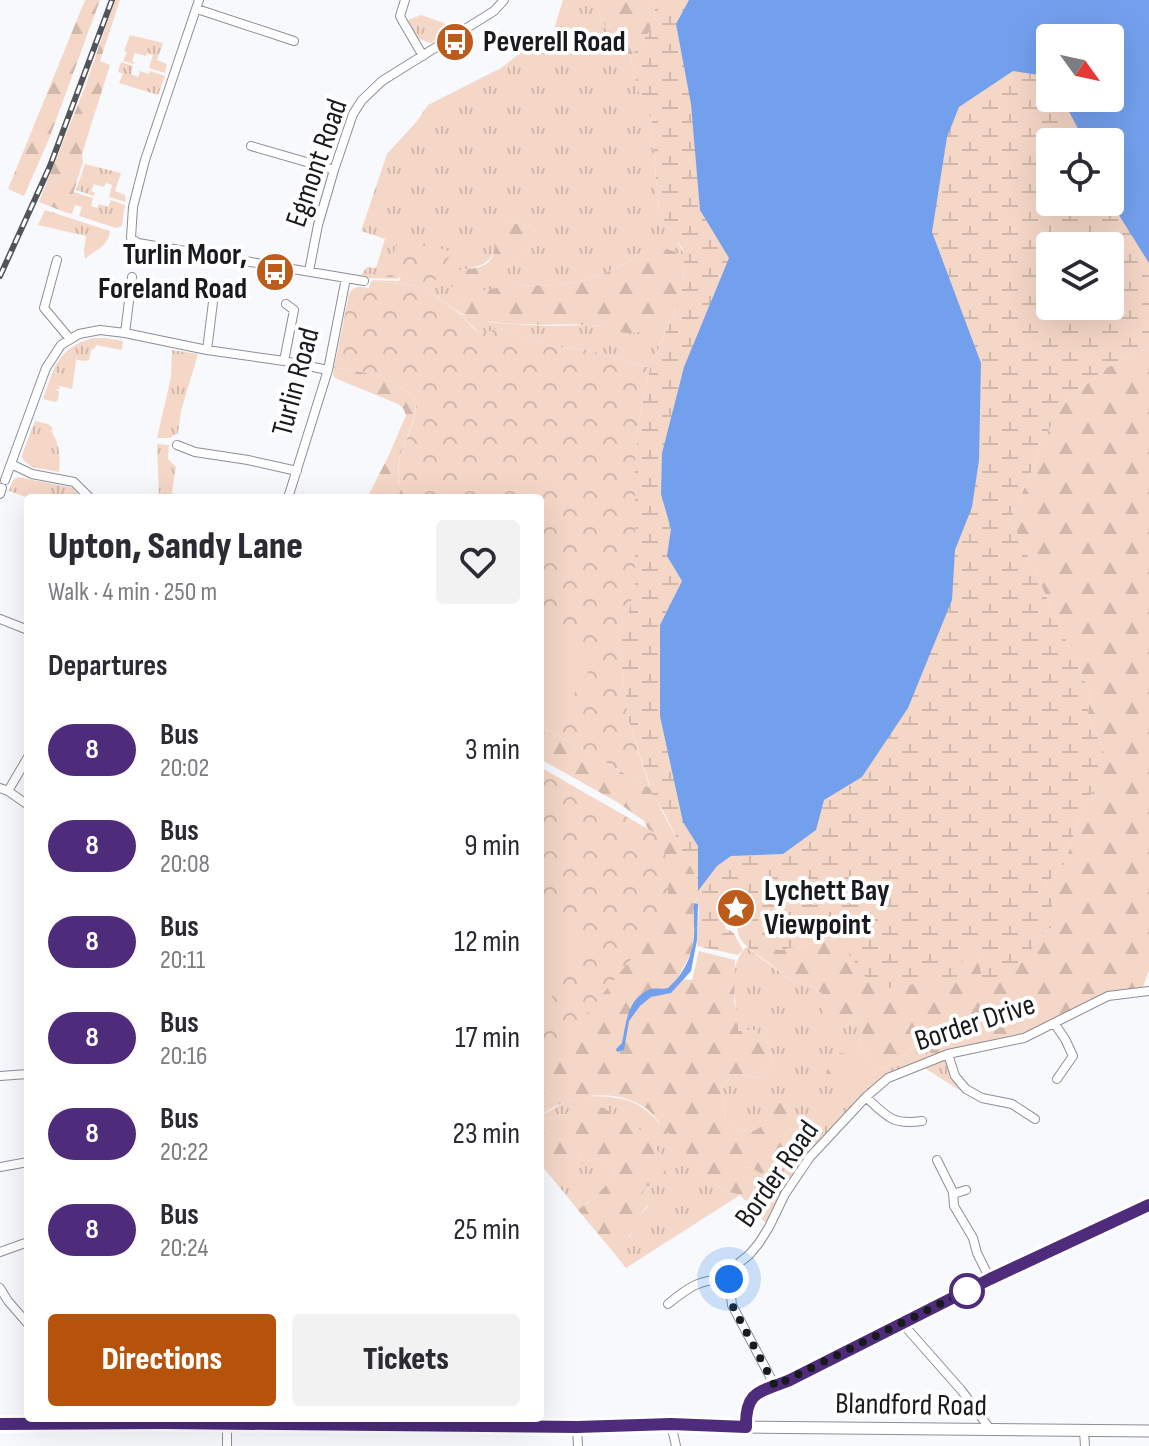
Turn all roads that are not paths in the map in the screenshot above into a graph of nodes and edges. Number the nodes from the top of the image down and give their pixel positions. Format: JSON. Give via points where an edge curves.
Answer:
{"nodes":[{"id":1,"x":405,"y":0,"type":"edge"},
{"id":2,"x":504,"y":0,"type":"edge"},
{"id":3,"x":198,"y":4,"type":"edge"},
{"id":4,"x":294,"y":41,"type":"dead end"},
{"id":5,"x":423,"y":56,"type":"junction"},
{"id":6,"x":251,"y":146,"type":"dead end"},
{"id":7,"x":334,"y":170,"type":"junction"},
{"id":8,"x":57,"y":260,"type":"dead end"},
{"id":9,"x":309,"y":271,"type":"junction"},
{"id":10,"x":132,"y":277,"type":"dead end"},
{"id":11,"x":346,"y":278,"type":"junction"},
{"id":12,"x":364,"y":281,"type":"dead end"},
{"id":13,"x":214,"y":294,"type":"dead end"},
{"id":14,"x":286,"y":304,"type":"dead end"},
{"id":15,"x":305,"y":306,"type":"dead end"},
{"id":16,"x":294,"y":310,"type":"junction"},
{"id":17,"x":125,"y":333,"type":"junction"},
{"id":18,"x":70,"y":339,"type":"junction"},
{"id":19,"x":207,"y":350,"type":"junction"},
{"id":20,"x":284,"y":361,"type":"junction"},
{"id":21,"x":328,"y":370,"type":"junction"},
{"id":22,"x":177,"y":445,"type":"dead end"},
{"id":23,"x":11,"y":464,"type":"junction"},
{"id":24,"x":297,"y":471,"type":"junction"},
{"id":25,"x":2,"y":487,"type":"edge"},
{"id":26,"x":86,"y":494,"type":"edge"},
{"id":27,"x":289,"y":494,"type":"edge"},
{"id":28,"x":0,"y":619,"type":"edge"},
{"id":29,"x":24,"y":628,"type":"edge"},
{"id":30,"x":24,"y":762,"type":"edge"},
{"id":31,"x":4,"y":789,"type":"edge"},
{"id":32,"x":24,"y":802,"type":"edge"},
{"id":33,"x":1149,"y":991,"type":"edge"},
{"id":34,"x":1054,"y":1023,"type":"junction"},
{"id":35,"x":948,"y":1054,"type":"junction"},
{"id":36,"x":24,"y":1074,"type":"edge"},
{"id":37,"x":0,"y":1076,"type":"edge"},
{"id":38,"x":1057,"y":1079,"type":"dead end"},
{"id":39,"x":866,"y":1097,"type":"junction"},
{"id":40,"x":1035,"y":1119,"type":"dead end"},
{"id":41,"x":922,"y":1121,"type":"dead end"},
{"id":42,"x":937,"y":1160,"type":"dead end"},
{"id":43,"x":24,"y":1163,"type":"edge"},
{"id":44,"x":0,"y":1167,"type":"edge"},
{"id":45,"x":966,"y":1190,"type":"dead end"},
{"id":46,"x":953,"y":1194,"type":"junction"},
{"id":47,"x":1149,"y":1205,"type":"edge"},
{"id":48,"x":24,"y":1243,"type":"edge"},
{"id":49,"x":0,"y":1252,"type":"edge"},
{"id":50,"x":729,"y":1279,"type":"junction"},
{"id":51,"x":990,"y":1279,"type":"junction"},
{"id":52,"x":0,"y":1288,"type":"edge"},
{"id":53,"x":668,"y":1304,"type":"dead end"},
{"id":54,"x":24,"y":1320,"type":"edge"},
{"id":55,"x":902,"y":1323,"type":"junction"},
{"id":56,"x":775,"y":1386,"type":"junction"},
{"id":57,"x":82,"y":1422,"type":"edge"},
{"id":58,"x":196,"y":1422,"type":"edge"},
{"id":59,"x":0,"y":1424,"type":"edge"},
{"id":60,"x":227,"y":1424,"type":"junction"},
{"id":61,"x":671,"y":1424,"type":"junction"},
{"id":62,"x":577,"y":1427,"type":"junction"},
{"id":63,"x":746,"y":1427,"type":"junction"},
{"id":64,"x":990,"y":1429,"type":"junction"},
{"id":65,"x":1084,"y":1431,"type":"junction"},
{"id":66,"x":1149,"y":1431,"type":"edge"},
{"id":67,"x":227,"y":1446,"type":"edge"},
{"id":68,"x":578,"y":1446,"type":"edge"},
{"id":69,"x":676,"y":1446,"type":"edge"},
{"id":70,"x":1085,"y":1446,"type":"edge"}],
"edges":[{"from":1,"to":5,"type":"street","via":[[400,16]]},
{"from":2,"to":5,"type":"street","name":"Egmont Road"},
{"from":3,"to":4,"type":"street"},
{"from":3,"to":9,"type":"street","via":[[145,160],[131,238]]},
{"from":5,"to":7,"type":"street","name":"Egmont Road","via":[[362,100]]},
{"from":6,"to":7,"type":"street"},
{"from":7,"to":9,"type":"street","name":"Egmont Road"},
{"from":8,"to":18,"type":"street","via":[[44,308]]},
{"from":9,"to":11,"type":"street"},
{"from":10,"to":17,"type":"street"},
{"from":11,"to":12,"type":"street"},
{"from":11,"to":21,"type":"street","name":"Turlin Road"},
{"from":13,"to":19,"type":"street"},
{"from":14,"to":16,"type":"street"},
{"from":15,"to":16,"type":"street"},
{"from":16,"to":20,"type":"street"},
{"from":17,"to":18,"type":"street","via":[[88,331]]},
{"from":17,"to":19,"type":"street"},
{"from":18,"to":23,"type":"street","via":[[46,368]]},
{"from":19,"to":20,"type":"street"},
{"from":20,"to":21,"type":"street"},
{"from":21,"to":24,"type":"street","name":"Turlin Road"},
{"from":22,"to":24,"type":"street"},
{"from":23,"to":25,"type":"street"},
{"from":23,"to":26,"type":"street","via":[[74,482]]},
{"from":24,"to":27,"type":"street","name":"Turlin Road"},
{"from":28,"to":29,"type":"street"},
{"from":30,"to":31,"type":"street"},
{"from":31,"to":32,"type":"street"},
{"from":33,"to":34,"type":"street","name":"Border Drive","via":[[1108,996]]},
{"from":34,"to":35,"type":"street","name":"Border Drive","via":[[1024,1038]]},
{"from":34,"to":38,"type":"street","via":[[1073,1056]]},
{"from":35,"to":39,"type":"street","name":"Border Drive","via":[[888,1078]]},
{"from":35,"to":40,"type":"street","via":[[966,1089],[1012,1104]]},
{"from":36,"to":37,"type":"street"},
{"from":39,"to":41,"type":"street","via":[[901,1123]]},
{"from":39,"to":50,"type":"street","name":"Border Road","via":[[810,1157],[759,1243]]},
{"from":42,"to":46,"type":"street"},
{"from":43,"to":44,"type":"street"},
{"from":45,"to":46,"type":"street"},
{"from":46,"to":51,"type":"street"},
{"from":47,"to":51,"type":"street"},
{"from":48,"to":49,"type":"street"},
{"from":50,"to":53,"type":"street","via":[[687,1288]]},
{"from":50,"to":56,"type":"street","via":[[732,1305]]},
{"from":51,"to":55,"type":"street"},
{"from":52,"to":54,"type":"street"},
{"from":55,"to":56,"type":"street"},
{"from":55,"to":64,"type":"street"},
{"from":56,"to":63,"type":"street","via":[[754,1395]]},
{"from":57,"to":59,"type":"main road","name":"Blandford Road"},
{"from":58,"to":60,"type":"main road","name":"Blandford Road"},
{"from":60,"to":62,"type":"main road","name":"Blandford Road"},
{"from":60,"to":67,"type":"street"},
{"from":61,"to":62,"type":"main road","name":"Blandford Road"},
{"from":61,"to":63,"type":"main road","name":"Blandford Road"},
{"from":61,"to":69,"type":"street"},
{"from":62,"to":68,"type":"street"},
{"from":63,"to":64,"type":"main road","name":"Blandford Road"},
{"from":64,"to":65,"type":"main road","name":"Blandford Road"},
{"from":65,"to":66,"type":"main road","name":"Blandford Road"},
{"from":65,"to":70,"type":"street"}]}
